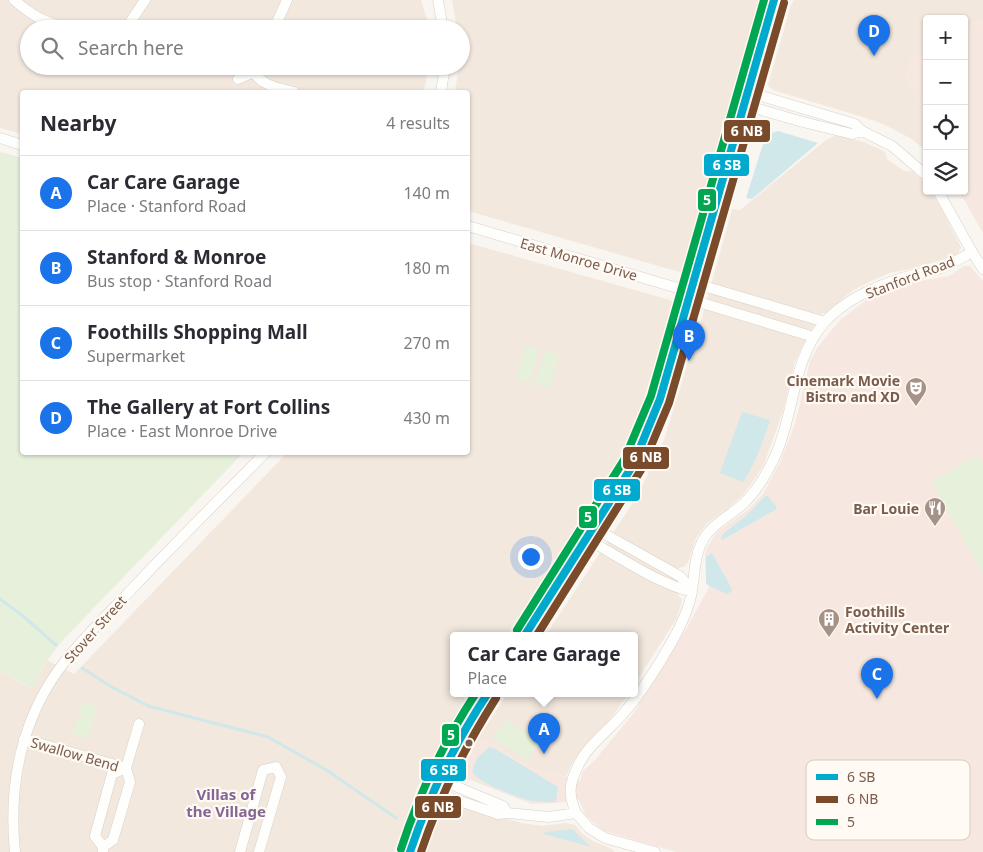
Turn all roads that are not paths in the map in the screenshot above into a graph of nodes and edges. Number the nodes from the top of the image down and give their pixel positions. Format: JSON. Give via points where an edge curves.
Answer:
{"nodes":[{"id":1,"x":14,"y":0,"type":"edge"},
{"id":2,"x":145,"y":0,"type":"edge"},
{"id":3,"x":287,"y":0,"type":"edge"},
{"id":4,"x":438,"y":0,"type":"edge"},
{"id":5,"x":774,"y":0,"type":"edge"},
{"id":6,"x":42,"y":20,"type":"edge"},
{"id":7,"x":132,"y":20,"type":"edge"},
{"id":8,"x":278,"y":20,"type":"edge"},
{"id":9,"x":441,"y":20,"type":"edge"},
{"id":10,"x":244,"y":75,"type":"edge"},
{"id":11,"x":258,"y":75,"type":"edge"},
{"id":12,"x":444,"y":75,"type":"edge"},
{"id":13,"x":238,"y":79,"type":"dead end"},
{"id":14,"x":286,"y":90,"type":"edge"},
{"id":15,"x":441,"y":90,"type":"edge"},
{"id":16,"x":748,"y":92,"type":"junction"},
{"id":17,"x":744,"y":105,"type":"junction"},
{"id":18,"x":862,"y":130,"type":"junction"},
{"id":19,"x":0,"y":138,"type":"edge"},
{"id":20,"x":20,"y":144,"type":"edge"},
{"id":21,"x":923,"y":173,"type":"edge"},
{"id":22,"x":940,"y":195,"type":"edge"},
{"id":23,"x":470,"y":227,"type":"edge"},
{"id":24,"x":972,"y":252,"type":"junction"},
{"id":25,"x":983,"y":269,"type":"edge"},
{"id":26,"x":691,"y":292,"type":"junction"},
{"id":27,"x":825,"y":322,"type":"junction"},
{"id":28,"x":814,"y":337,"type":"junction"},
{"id":29,"x":263,"y":455,"type":"edge"},
{"id":30,"x":594,"y":528,"type":"junction"},
{"id":31,"x":587,"y":539,"type":"junction"},
{"id":32,"x":692,"y":592,"type":"junction"},
{"id":33,"x":527,"y":632,"type":"edge"},
{"id":34,"x":638,"y":693,"type":"edge"},
{"id":35,"x":486,"y":697,"type":"edge"},
{"id":36,"x":636,"y":697,"type":"edge"},
{"id":37,"x":139,"y":724,"type":"dead end"},
{"id":38,"x":24,"y":739,"type":"junction"},
{"id":39,"x":126,"y":768,"type":"junction"},
{"id":40,"x":438,"y":779,"type":"junction"},
{"id":41,"x":433,"y":792,"type":"junction"},
{"id":42,"x":507,"y":813,"type":"junction"},
{"id":43,"x":576,"y":813,"type":"junction"},
{"id":44,"x":103,"y":850,"type":"edge"},
{"id":45,"x":15,"y":852,"type":"edge"},
{"id":46,"x":240,"y":852,"type":"edge"},
{"id":47,"x":259,"y":852,"type":"edge"},
{"id":48,"x":410,"y":852,"type":"edge"},
{"id":49,"x":655,"y":852,"type":"edge"}],
"edges":[{"from":1,"to":6,"type":"street"},
{"from":2,"to":7,"type":"street"},
{"from":3,"to":8,"type":"street"},
{"from":4,"to":9,"type":"street"},
{"from":5,"to":16,"type":"street"},
{"from":10,"to":13,"type":"street"},
{"from":11,"to":14,"type":"street","via":[[267,85]]},
{"from":12,"to":15,"type":"street"},
{"from":16,"to":17,"type":"street"},
{"from":16,"to":18,"type":"street","via":[[855,124]]},
{"from":17,"to":18,"type":"street","via":[[852,134]]},
{"from":17,"to":26,"type":"street"},
{"from":18,"to":21,"type":"street","via":[[892,146]]},
{"from":19,"to":20,"type":"street"},
{"from":22,"to":24,"type":"street"},
{"from":23,"to":26,"type":"street","name":"East Monroe Drive"},
{"from":24,"to":25,"type":"street"},
{"from":24,"to":27,"type":"street","name":"Stanford Road","via":[[937,270],[882,285],[857,297]]},
{"from":26,"to":27,"type":"street","name":"East Monroe Drive","via":[[707,287]]},
{"from":26,"to":28,"type":"street","name":"East Monroe Drive","via":[[702,303]]},
{"from":26,"to":30,"type":"street","via":[[655,411],[633,465]]},
{"from":27,"to":28,"type":"street","name":"Stanford Road"},
{"from":28,"to":32,"type":"street","name":"Stanford Road","via":[[799,371],[777,452],[754,493],[706,534],[697,554]]},
{"from":29,"to":38,"type":"street","name":"Stover Street","via":[[73,651],[44,692]]},
{"from":30,"to":31,"type":"street"},
{"from":30,"to":32,"type":"street","via":[[678,575]]},
{"from":31,"to":32,"type":"street","via":[[640,570]]},
{"from":31,"to":33,"type":"street"},
{"from":32,"to":34,"type":"street","name":"Stanford Road","via":[[679,628]]},
{"from":35,"to":40,"type":"street"},
{"from":36,"to":43,"type":"street","name":"Stanford Road","via":[[578,764],[570,798]]},
{"from":37,"to":39,"type":"street","name":"Swallow Bend"},
{"from":38,"to":39,"type":"street","name":"Swallow Bend"},
{"from":38,"to":45,"type":"street","name":"Stover Street","via":[[12,812]]},
{"from":39,"to":44,"type":"street","name":"Swallow Bend","via":[[130,782],[113,840]]},
{"from":39,"to":44,"type":"street","name":"Swallow Bend","via":[[112,774],[109,783],[95,836]]},
{"from":40,"to":41,"type":"street"},
{"from":40,"to":42,"type":"street","via":[[503,806]]},
{"from":41,"to":42,"type":"street","via":[[498,814]]},
{"from":41,"to":48,"type":"street"},
{"from":42,"to":43,"type":"street","via":[[548,817]]},
{"from":43,"to":49,"type":"street","via":[[589,828],[605,838]]},
{"from":46,"to":47,"type":"street","via":[[263,770],[276,767],[281,777]]}]}
